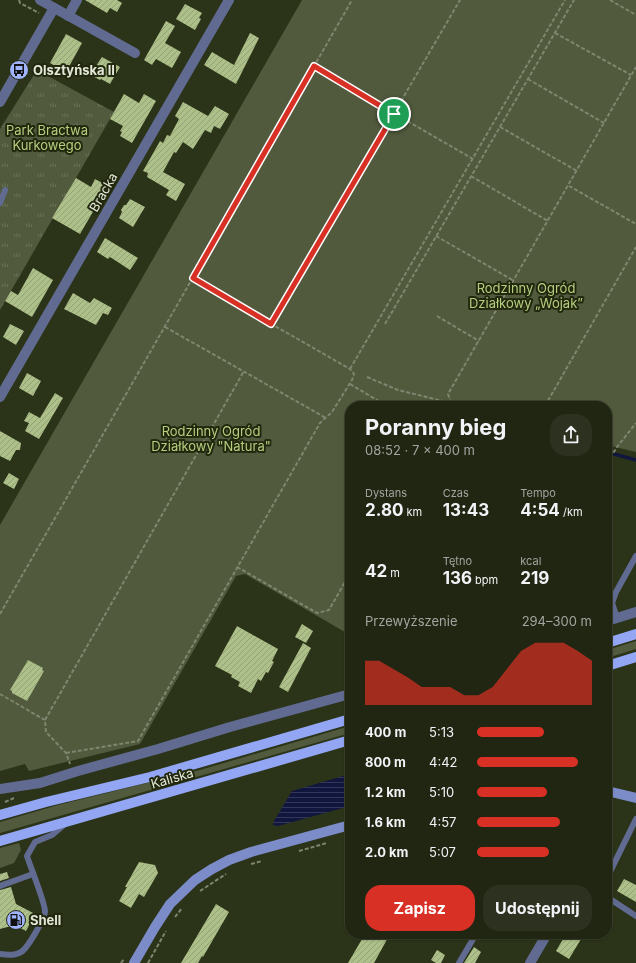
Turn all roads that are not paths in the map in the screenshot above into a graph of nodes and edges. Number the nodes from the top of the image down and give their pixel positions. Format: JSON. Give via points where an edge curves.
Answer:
{"nodes":[{"id":1,"x":40,"y":0,"type":"edge"},
{"id":2,"x":77,"y":0,"type":"edge"},
{"id":3,"x":229,"y":0,"type":"edge"},
{"id":4,"x":54,"y":8,"type":"junction"},
{"id":5,"x":68,"y":16,"type":"junction"},
{"id":6,"x":135,"y":53,"type":"dead end"},
{"id":7,"x":0,"y":102,"type":"edge"},
{"id":8,"x":5,"y":190,"type":"dead end"},
{"id":9,"x":0,"y":204,"type":"edge"},
{"id":10,"x":0,"y":397,"type":"edge"},
{"id":11,"x":636,"y":556,"type":"edge"},
{"id":12,"x":636,"y":612,"type":"edge"},
{"id":13,"x":612,"y":619,"type":"edge"},
{"id":14,"x":636,"y":634,"type":"edge"},
{"id":15,"x":612,"y":642,"type":"edge"},
{"id":16,"x":636,"y":658,"type":"edge"},
{"id":17,"x":612,"y":665,"type":"edge"},
{"id":18,"x":345,"y":695,"type":"edge"},
{"id":19,"x":345,"y":720,"type":"edge"},
{"id":20,"x":345,"y":741,"type":"edge"},
{"id":21,"x":0,"y":789,"type":"edge"},
{"id":22,"x":612,"y":792,"type":"edge"},
{"id":23,"x":636,"y":798,"type":"edge"},
{"id":24,"x":0,"y":815,"type":"edge"},
{"id":25,"x":636,"y":819,"type":"edge"},
{"id":26,"x":67,"y":821,"type":"junction"},
{"id":27,"x":345,"y":827,"type":"edge"},
{"id":28,"x":0,"y":841,"type":"edge"},
{"id":29,"x":612,"y":868,"type":"edge"},
{"id":30,"x":33,"y":874,"type":"junction"},
{"id":31,"x":0,"y":886,"type":"edge"},
{"id":32,"x":612,"y":900,"type":"edge"},
{"id":33,"x":635,"y":914,"type":"edge"},
{"id":34,"x":473,"y":939,"type":"edge"},
{"id":35,"x":544,"y":939,"type":"edge"},
{"id":36,"x":0,"y":954,"type":"edge"},
{"id":37,"x":134,"y":963,"type":"edge"},
{"id":38,"x":459,"y":963,"type":"edge"},
{"id":39,"x":530,"y":963,"type":"edge"}],
"edges":[{"from":1,"to":4,"type":"street"},
{"from":2,"to":5,"type":"street"},
{"from":3,"to":10,"type":"street","name":"Bracka"},
{"from":4,"to":5,"type":"street"},
{"from":4,"to":7,"type":"street"},
{"from":5,"to":6,"type":"street"},
{"from":8,"to":9,"type":"lane"},
{"from":11,"to":13,"type":"lane","via":[[616,592],[612,603]]},
{"from":12,"to":13,"type":"street"},
{"from":14,"to":15,"type":"main road"},
{"from":16,"to":17,"type":"main road"},
{"from":18,"to":21,"type":"street","via":[[40,783]]},
{"from":19,"to":24,"type":"main road","name":"Kaliska","via":[[157,775]]},
{"from":20,"to":26,"type":"main road","name":"Kaliska"},
{"from":22,"to":23,"type":"street"},
{"from":25,"to":29,"type":"lane"},
{"from":26,"to":28,"type":"main road","name":"Kaliska"},
{"from":26,"to":30,"type":"lane","via":[[52,835],[31,846],[27,856]]},
{"from":27,"to":37,"type":"street","via":[[251,852],[212,869],[195,880],[170,904]]},
{"from":30,"to":31,"type":"lane"},
{"from":30,"to":36,"type":"lane","via":[[45,912],[28,946],[21,953]]},
{"from":32,"to":33,"type":"lane"},
{"from":34,"to":38,"type":"lane"},
{"from":35,"to":39,"type":"street"}]}
